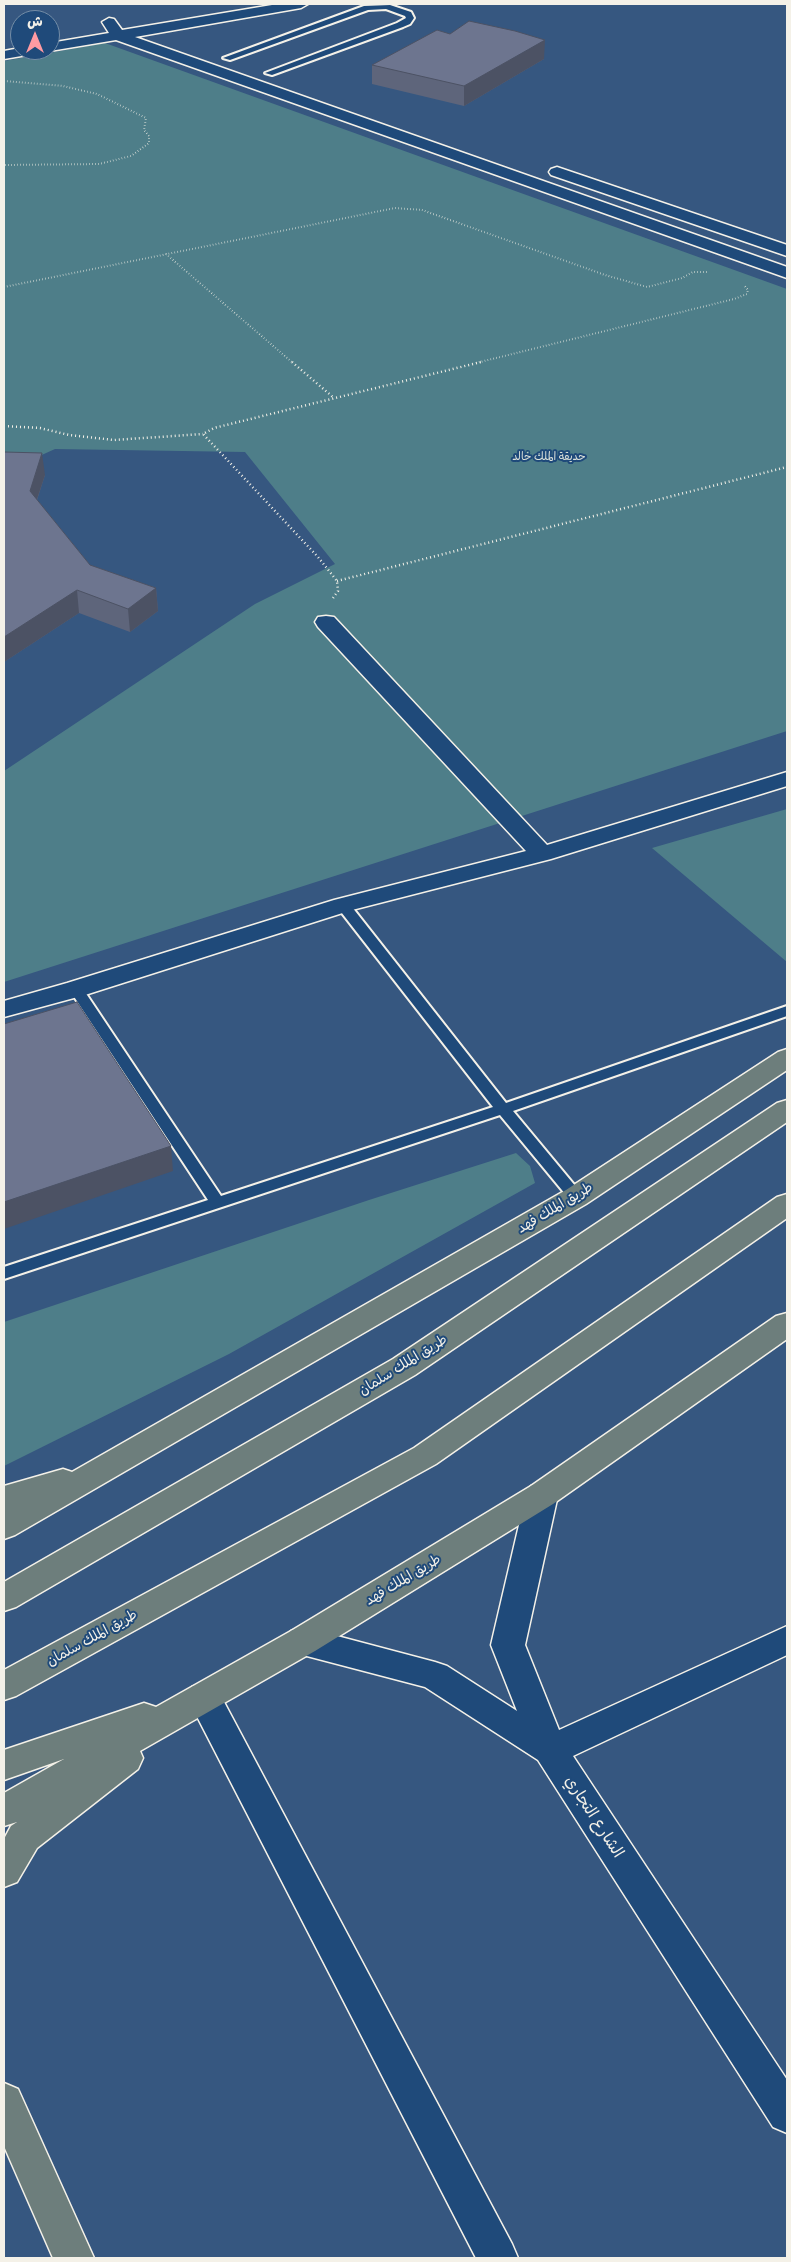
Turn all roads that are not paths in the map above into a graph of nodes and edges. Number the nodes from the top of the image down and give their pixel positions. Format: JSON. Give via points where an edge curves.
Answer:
{"nodes":[{"id":1,"x":229,"y":4,"type":"edge"},
{"id":2,"x":301,"y":4,"type":"edge"},
{"id":3,"x":109,"y":22,"type":"junction"},
{"id":4,"x":92,"y":25,"type":"dead end"},
{"id":5,"x":146,"y":30,"type":"junction"},
{"id":6,"x":119,"y":36,"type":"junction"},
{"id":7,"x":60,"y":45,"type":"edge"},
{"id":8,"x":227,"y":58,"type":"junction"},
{"id":9,"x":269,"y":73,"type":"junction"},
{"id":10,"x":288,"y":79,"type":"dead end"},
{"id":11,"x":542,"y":167,"type":"dead end"},
{"id":12,"x":787,"y":251,"type":"edge"},
{"id":13,"x":787,"y":273,"type":"edge"},
{"id":14,"x":326,"y":622,"type":"road end"},
{"id":15,"x":787,"y":779,"type":"edge"},
{"id":16,"x":542,"y":854,"type":"junction"},
{"id":17,"x":343,"y":905,"type":"junction"},
{"id":18,"x":76,"y":989,"type":"junction"},
{"id":19,"x":4,"y":1009,"type":"edge"},
{"id":20,"x":787,"y":1011,"type":"edge"},
{"id":21,"x":787,"y":1058,"type":"edge"},
{"id":22,"x":787,"y":1108,"type":"edge"},
{"id":23,"x":503,"y":1109,"type":"junction"},
{"id":24,"x":576,"y":1197,"type":"junction"},
{"id":25,"x":218,"y":1203,"type":"junction"},
{"id":26,"x":787,"y":1204,"type":"edge"},
{"id":27,"x":4,"y":1273,"type":"edge"},
{"id":28,"x":787,"y":1324,"type":"edge"},
{"id":29,"x":542,"y":1495,"type":"junction"},
{"id":30,"x":5,"y":1519,"type":"edge"},
{"id":31,"x":4,"y":1598,"type":"edge"},
{"id":32,"x":787,"y":1640,"type":"edge"},
{"id":33,"x":303,"y":1641,"type":"junction"},
{"id":34,"x":4,"y":1686,"type":"edge"},
{"id":35,"x":204,"y":1697,"type":"junction"},
{"id":36,"x":550,"y":1750,"type":"junction"},
{"id":37,"x":4,"y":1765,"type":"edge"},
{"id":38,"x":4,"y":1811,"type":"edge"},
{"id":39,"x":4,"y":1871,"type":"edge"},
{"id":40,"x":4,"y":2102,"type":"edge"},
{"id":41,"x":787,"y":2114,"type":"edge"},
{"id":42,"x":74,"y":2258,"type":"edge"},
{"id":43,"x":498,"y":2258,"type":"edge"}],
"edges":[{"from":1,"to":3,"type":"street"},
{"from":2,"to":5,"type":"street"},
{"from":3,"to":4,"type":"street"},
{"from":3,"to":5,"type":"street"},
{"from":3,"to":6,"type":"street"},
{"from":5,"to":6,"type":"street"},
{"from":5,"to":8,"type":"street"},
{"from":6,"to":7,"type":"street"},
{"from":6,"to":13,"type":"street"},
{"from":8,"to":9,"type":"street"},
{"from":8,"to":9,"type":"lane","via":[[367,8],[396,9],[410,18],[400,25]]},
{"from":9,"to":10,"type":"street"},
{"from":11,"to":12,"type":"street"},
{"from":14,"to":16,"type":"street"},
{"from":15,"to":16,"type":"street"},
{"from":16,"to":17,"type":"street"},
{"from":17,"to":18,"type":"street"},
{"from":17,"to":23,"type":"lane"},
{"from":18,"to":19,"type":"street"},
{"from":18,"to":25,"type":"lane"},
{"from":20,"to":23,"type":"lane"},
{"from":21,"to":24,"type":"main road","name":"طريق الملك فهد"},
{"from":22,"to":31,"type":"main road","name":"طريق الملك سلمان","via":[[404,1367]]},
{"from":23,"to":24,"type":"lane"},
{"from":23,"to":25,"type":"lane"},
{"from":24,"to":30,"type":"main road","name":"طريق الملك فهد","via":[[103,1469]]},
{"from":25,"to":27,"type":"lane"},
{"from":26,"to":34,"type":"main road","name":"طريق الملك سلمان","via":[[425,1456]]},
{"from":28,"to":29,"type":"main road","name":"طريق الملك فهد"},
{"from":29,"to":33,"type":"main road","name":"طريق الملك فهد"},
{"from":29,"to":36,"type":"street","via":[[508,1645]]},
{"from":32,"to":36,"type":"street"},
{"from":33,"to":35,"type":"main road","name":"طريق الملك فهد"},
{"from":33,"to":36,"type":"street","name":"الشارع التجاري","via":[[435,1676]]},
{"from":35,"to":37,"type":"main road"},
{"from":35,"to":38,"type":"main road","name":"طريق الملك فهد"},
{"from":35,"to":39,"type":"main road","via":[[24,1837]]},
{"from":35,"to":43,"type":"street"},
{"from":36,"to":41,"type":"street","name":"الشارع التجاري"},
{"from":40,"to":42,"type":"main road"}]}
